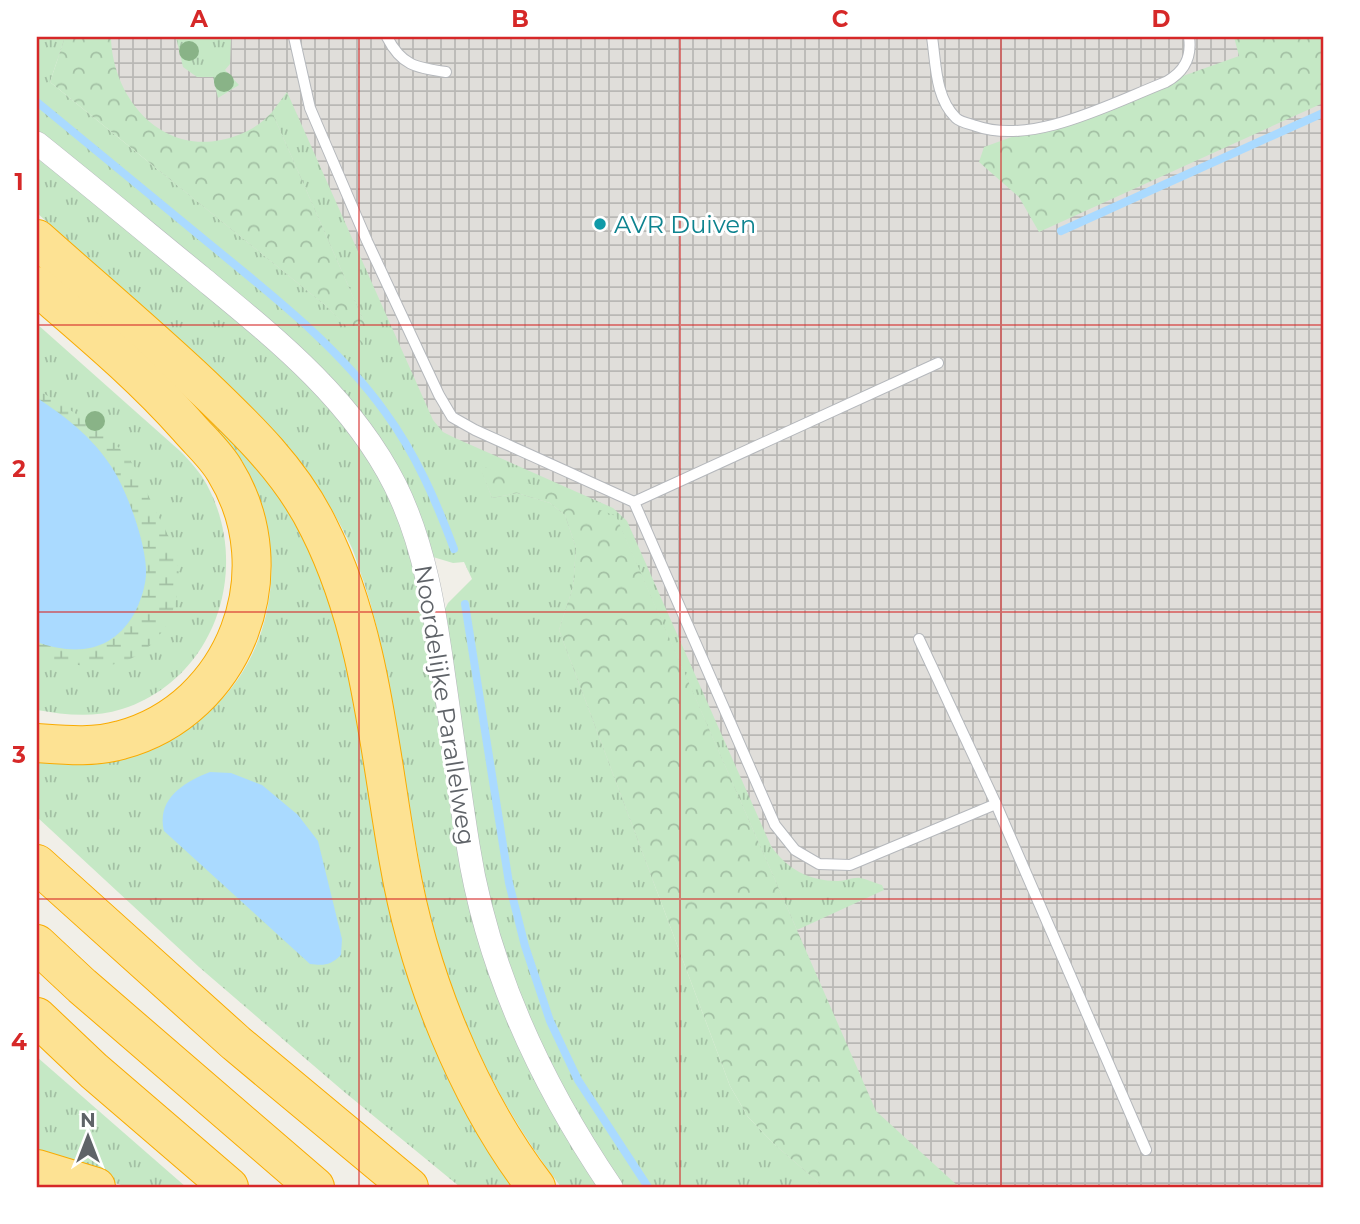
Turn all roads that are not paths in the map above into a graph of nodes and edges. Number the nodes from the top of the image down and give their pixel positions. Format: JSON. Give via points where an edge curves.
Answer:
{"nodes":[{"id":1,"x":294,"y":37,"type":"edge"},
{"id":2,"x":387,"y":37,"type":"edge"},
{"id":3,"x":932,"y":37,"type":"edge"},
{"id":4,"x":1189,"y":37,"type":"edge"},
{"id":5,"x":446,"y":72,"type":"dead end"},
{"id":6,"x":37,"y":143,"type":"edge"},
{"id":7,"x":37,"y":239,"type":"edge"},
{"id":8,"x":37,"y":286,"type":"edge"},
{"id":9,"x":938,"y":363,"type":"dead end"},
{"id":10,"x":634,"y":502,"type":"junction"},
{"id":11,"x":919,"y":639,"type":"dead end"},
{"id":12,"x":37,"y":743,"type":"edge"},
{"id":13,"x":996,"y":804,"type":"junction"},
{"id":14,"x":37,"y":864,"type":"edge"},
{"id":15,"x":37,"y":944,"type":"edge"},
{"id":16,"x":37,"y":1017,"type":"edge"},
{"id":17,"x":1146,"y":1150,"type":"dead end"},
{"id":18,"x":37,"y":1169,"type":"edge"},
{"id":19,"x":96,"y":1187,"type":"edge"},
{"id":20,"x":229,"y":1187,"type":"edge"},
{"id":21,"x":314,"y":1187,"type":"edge"},
{"id":22,"x":409,"y":1187,"type":"edge"},
{"id":23,"x":536,"y":1187,"type":"edge"},
{"id":24,"x":611,"y":1187,"type":"edge"}],
"edges":[{"from":1,"to":10,"type":"lane","via":[[310,108],[367,241],[452,417]]},
{"from":2,"to":5,"type":"lane","via":[[403,61]]},
{"from":3,"to":4,"type":"lane","via":[[940,92],[956,119],[986,129],[1017,132],[1051,126],[1173,78],[1180,74],[1191,49]]},
{"from":6,"to":24,"type":"street","name":"Noordelijke Parallelweg","via":[[320,381],[353,418],[396,487],[429,580],[468,848],[482,912],[539,1067],[576,1136]]},
{"from":7,"to":23,"type":"highway","via":[[241,423],[275,460],[318,525],[355,617],[399,865],[419,949],[444,1023],[481,1099]]},
{"from":8,"to":12,"type":"highway","via":[[154,388],[224,469],[242,500],[253,576],[238,636],[220,669],[186,708],[121,740],[81,746]]},
{"from":9,"to":10,"type":"lane"},
{"from":10,"to":13,"type":"lane","via":[[775,825],[795,850],[819,864],[850,865]]},
{"from":11,"to":13,"type":"lane"},
{"from":13,"to":17,"type":"lane"},
{"from":14,"to":22,"type":"highway","via":[[236,1043]]},
{"from":15,"to":21,"type":"highway"},
{"from":16,"to":20,"type":"highway"},
{"from":18,"to":19,"type":"highway"}]}
